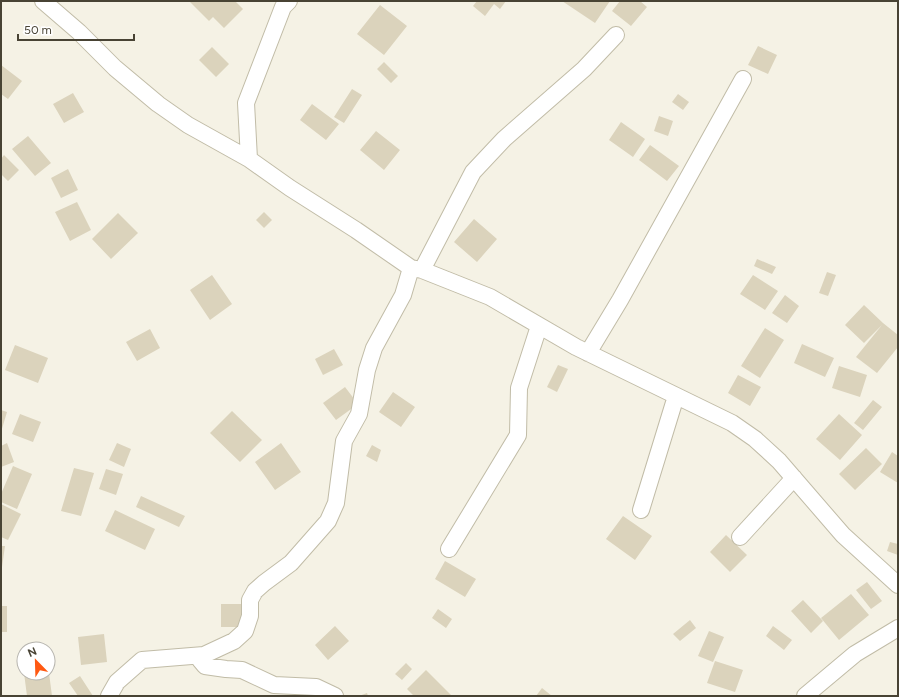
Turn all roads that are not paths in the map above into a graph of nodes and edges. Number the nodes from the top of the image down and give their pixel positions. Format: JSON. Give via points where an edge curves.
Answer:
{"nodes":[{"id":1,"x":43,"y":1,"type":"edge"},
{"id":2,"x":284,"y":3,"type":"edge"},
{"id":3,"x":616,"y":35,"type":"dead end"},
{"id":4,"x":743,"y":79,"type":"dead end"},
{"id":5,"x":249,"y":159,"type":"junction"},
{"id":6,"x":417,"y":269,"type":"junction"},
{"id":7,"x":539,"y":326,"type":"junction"},
{"id":8,"x":588,"y":353,"type":"junction"},
{"id":9,"x":676,"y":396,"type":"junction"},
{"id":10,"x":794,"y":478,"type":"junction"},
{"id":11,"x":641,"y":510,"type":"dead end"},
{"id":12,"x":740,"y":537,"type":"dead end"},
{"id":13,"x":449,"y":549,"type":"dead end"},
{"id":14,"x":898,"y":584,"type":"edge"},
{"id":15,"x":898,"y":628,"type":"edge"},
{"id":16,"x":204,"y":655,"type":"junction"},
{"id":17,"x":109,"y":696,"type":"edge"},
{"id":18,"x":335,"y":696,"type":"edge"},
{"id":19,"x":806,"y":696,"type":"edge"}],
"edges":[{"from":1,"to":5,"type":"street","via":[[158,104],[188,125]]},
{"from":2,"to":5,"type":"street","via":[[246,103]]},
{"from":3,"to":6,"type":"street","via":[[584,69],[504,139],[473,172]]},
{"from":4,"to":8,"type":"street"},
{"from":5,"to":6,"type":"street"},
{"from":6,"to":7,"type":"street","via":[[490,298]]},
{"from":6,"to":16,"type":"street","via":[[374,348],[359,414],[344,441],[336,503],[328,521],[291,563],[256,591],[250,600],[250,616],[245,631],[234,641]]},
{"from":7,"to":8,"type":"street"},
{"from":7,"to":13,"type":"street","via":[[519,388],[518,435]]},
{"from":8,"to":9,"type":"street"},
{"from":9,"to":10,"type":"street","via":[[732,423],[750,435]]},
{"from":9,"to":11,"type":"street"},
{"from":10,"to":12,"type":"street"},
{"from":10,"to":14,"type":"street","via":[[843,535]]},
{"from":15,"to":19,"type":"street","via":[[855,654]]},
{"from":16,"to":17,"type":"street","via":[[142,660],[117,682]]},
{"from":16,"to":18,"type":"street","via":[[200,660],[205,666],[242,670],[274,685],[316,687]]}]}
